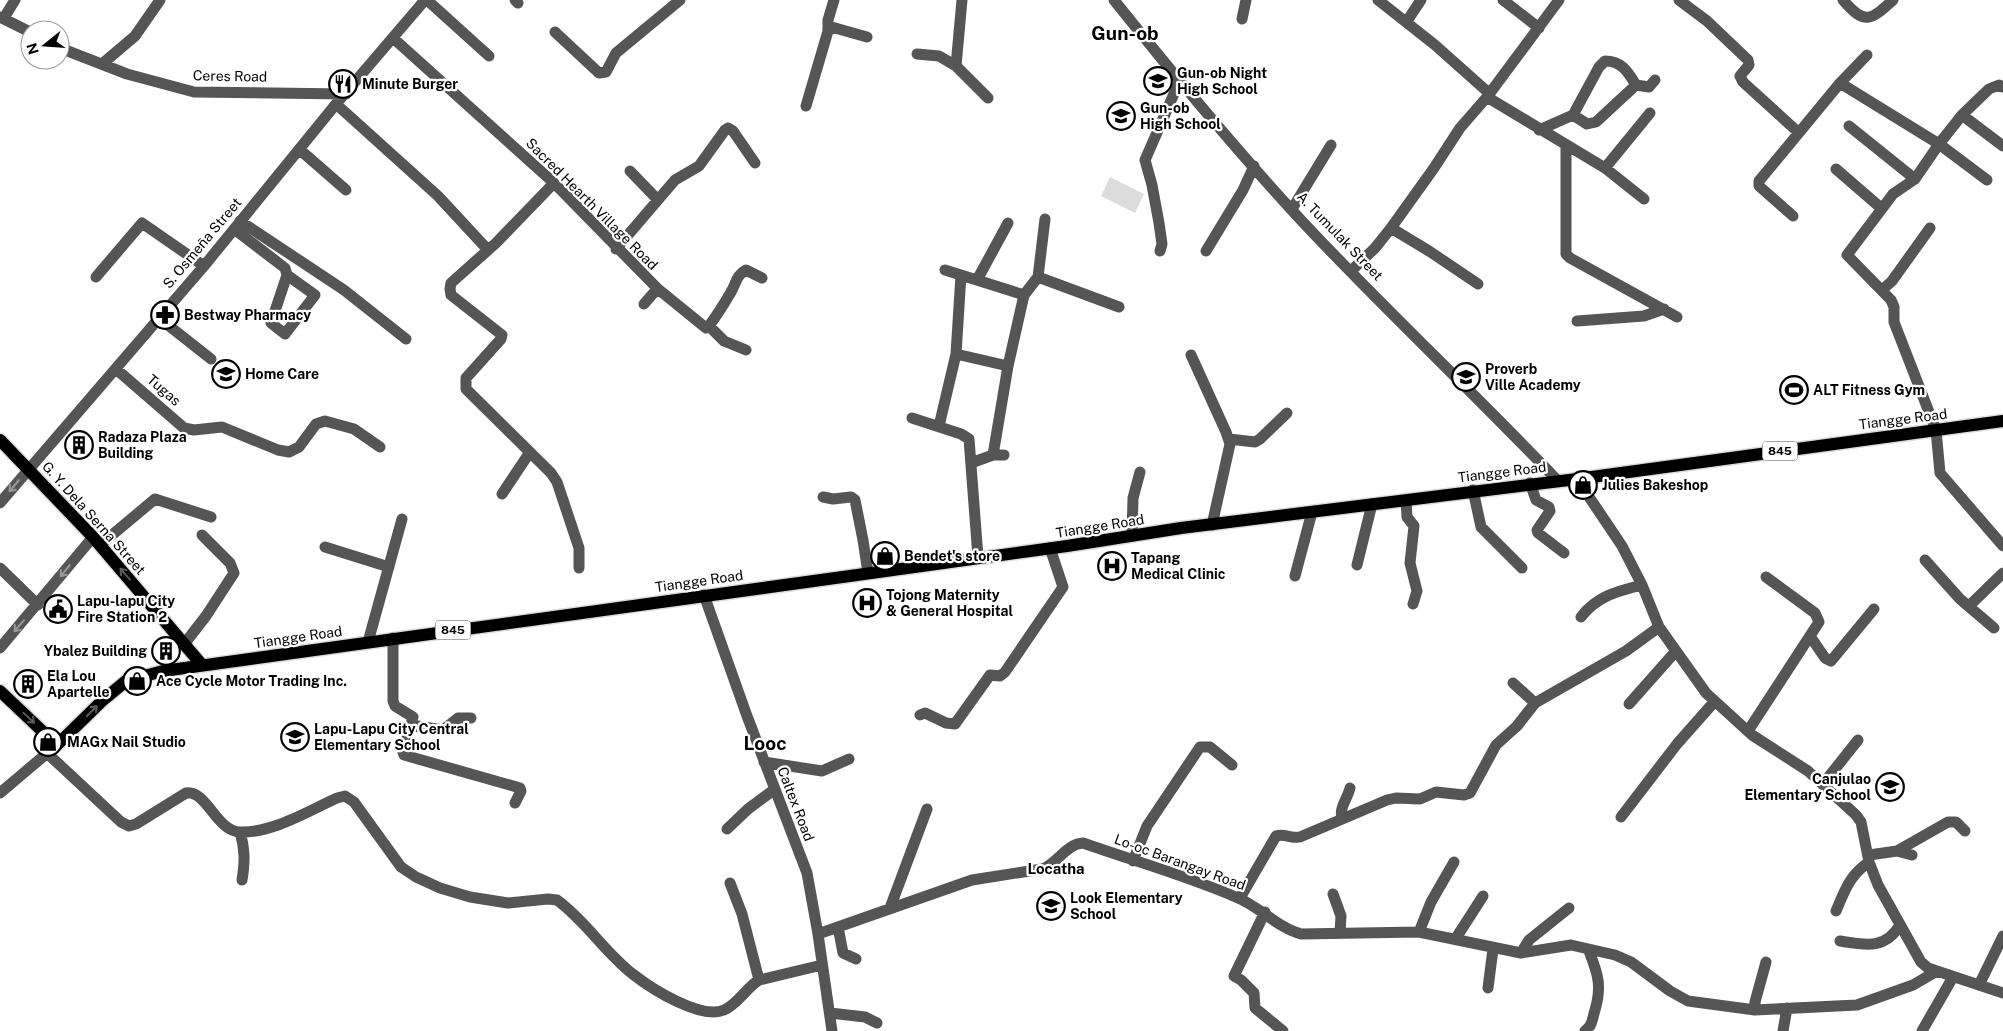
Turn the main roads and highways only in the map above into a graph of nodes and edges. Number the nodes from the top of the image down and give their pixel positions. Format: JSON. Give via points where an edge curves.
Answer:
{"nodes":[{"id":1,"x":2003,"y":421,"type":"edge"},
{"id":2,"x":0,"y":440,"type":"edge"},
{"id":3,"x":202,"y":664,"type":"junction"},
{"id":4,"x":0,"y":691,"type":"edge"}],
"edges":[{"from":1,"to":3,"type":"main road","name":"Tiangge Road","number":"845","via":[[1577,479],[1212,524]]},
{"from":3,"to":2,"type":"main road","name":"G. Y. Dela Serna Street","one_way":true,"via":[[96,541]]},
{"from":4,"to":3,"type":"main road","name":"Tiangge Road","one_way":true,"via":[[53,749],[126,682]]}]}
